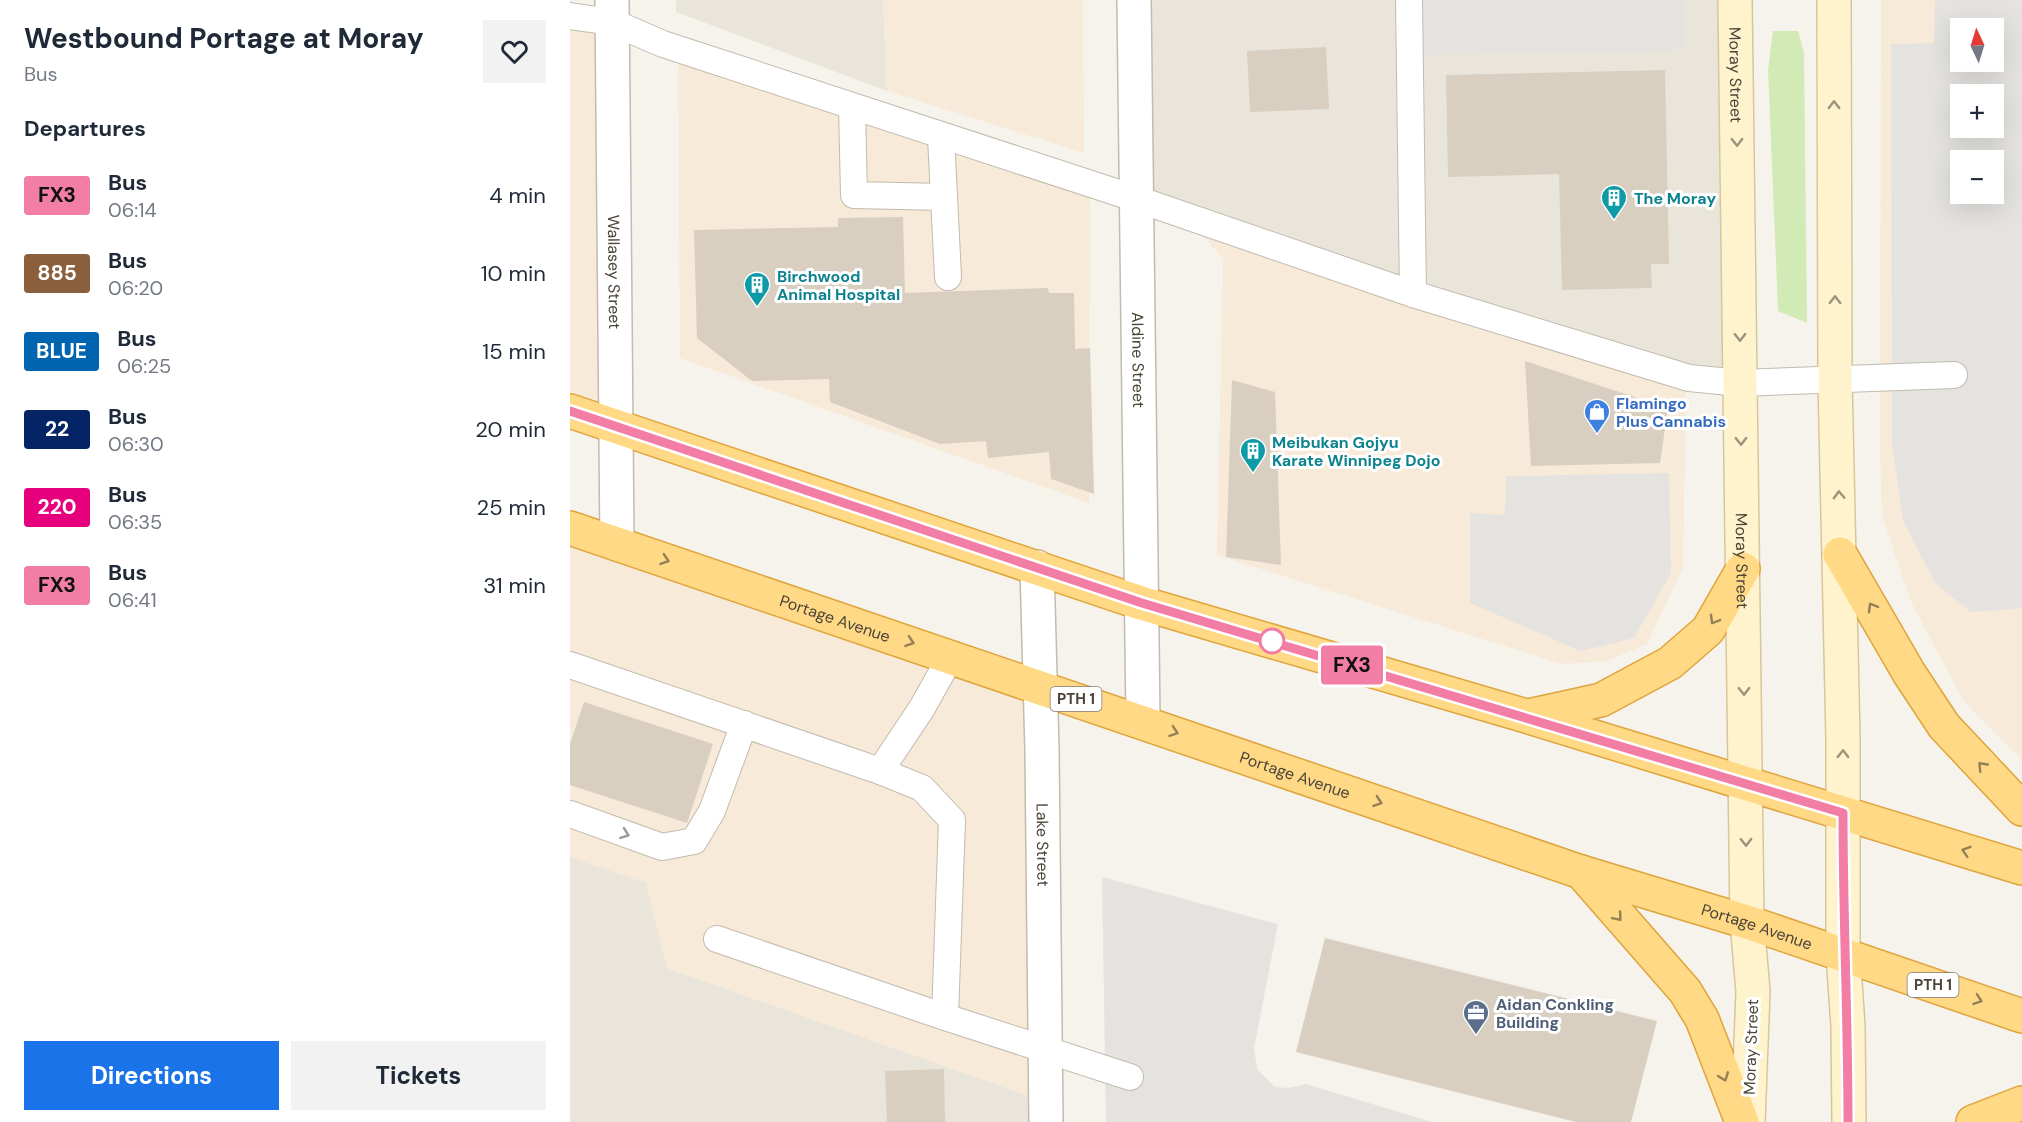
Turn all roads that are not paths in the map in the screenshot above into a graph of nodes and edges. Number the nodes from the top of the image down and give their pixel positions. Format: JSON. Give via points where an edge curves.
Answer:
{"nodes":[{"id":1,"x":1134,"y":0,"type":"edge"},
{"id":2,"x":1409,"y":0,"type":"edge"},
{"id":3,"x":1736,"y":0,"type":"edge"},
{"id":4,"x":1834,"y":0,"type":"edge"},
{"id":5,"x":612,"y":11,"type":"edge"},
{"id":6,"x":570,"y":16,"type":"edge"},
{"id":7,"x":852,"y":107,"type":"junction"},
{"id":8,"x":941,"y":137,"type":"junction"},
{"id":9,"x":944,"y":197,"type":"junction"},
{"id":10,"x":1137,"y":199,"type":"junction"},
{"id":11,"x":948,"y":277,"type":"dead end"},
{"id":12,"x":1413,"y":294,"type":"junction"},
{"id":13,"x":1954,"y":375,"type":"dead end"},
{"id":14,"x":1835,"y":380,"type":"junction"},
{"id":15,"x":1740,"y":383,"type":"junction"},
{"id":16,"x":570,"y":411,"type":"edge"},
{"id":17,"x":614,"y":426,"type":"junction"},
{"id":18,"x":570,"y":528,"type":"edge"},
{"id":19,"x":617,"y":544,"type":"junction"},
{"id":20,"x":1840,"y":554,"type":"junction"},
{"id":21,"x":1037,"y":567,"type":"junction"},
{"id":22,"x":1743,"y":569,"type":"junction"},
{"id":23,"x":1142,"y":603,"type":"junction"},
{"id":24,"x":951,"y":656,"type":"junction"},
{"id":25,"x":570,"y":665,"type":"edge"},
{"id":26,"x":1041,"y":687,"type":"junction"},
{"id":27,"x":1526,"y":716,"type":"junction"},
{"id":28,"x":1143,"y":721,"type":"junction"},
{"id":29,"x":744,"y":724,"type":"junction"},
{"id":30,"x":880,"y":771,"type":"junction"},
{"id":31,"x":1746,"y":783,"type":"junction"},
{"id":32,"x":2022,"y":809,"type":"edge"},
{"id":33,"x":1843,"y":813,"type":"junction"},
{"id":34,"x":570,"y":814,"type":"edge"},
{"id":35,"x":2022,"y":868,"type":"edge"},
{"id":36,"x":1581,"y":872,"type":"junction"},
{"id":37,"x":1747,"y":922,"type":"junction"},
{"id":38,"x":717,"y":939,"type":"dead end"},
{"id":39,"x":1843,"y":954,"type":"junction"},
{"id":40,"x":2022,"y":1016,"type":"edge"},
{"id":41,"x":945,"y":1017,"type":"junction"},
{"id":42,"x":1045,"y":1051,"type":"junction"},
{"id":43,"x":1130,"y":1077,"type":"dead end"},
{"id":44,"x":2022,"y":1103,"type":"edge"},
{"id":45,"x":1046,"y":1122,"type":"edge"},
{"id":46,"x":1742,"y":1122,"type":"edge"},
{"id":47,"x":1748,"y":1122,"type":"edge"},
{"id":48,"x":1849,"y":1122,"type":"edge"},
{"id":49,"x":1973,"y":1122,"type":"edge"}],
"edges":[{"from":1,"to":10,"type":"street","name":"Aldine Street"},
{"from":2,"to":12,"type":"lane"},
{"from":3,"to":15,"type":"main road","name":"Moray Street","one_way":true},
{"from":14,"to":4,"type":"main road","one_way":true},
{"from":5,"to":6,"type":"lane"},
{"from":5,"to":7,"type":"lane","via":[[663,44]]},
{"from":5,"to":17,"type":"street","name":"Wallasey Street"},
{"from":7,"to":8,"type":"lane"},
{"from":7,"to":9,"type":"lane","via":[[854,195]]},
{"from":8,"to":9,"type":"lane"},
{"from":8,"to":10,"type":"lane"},
{"from":9,"to":11,"type":"lane"},
{"from":10,"to":12,"type":"lane"},
{"from":10,"to":23,"type":"street","name":"Aldine Street"},
{"from":12,"to":15,"type":"lane","via":[[1689,378]]},
{"from":13,"to":14,"type":"lane"},
{"from":14,"to":15,"type":"lane"},
{"from":20,"to":14,"type":"main road","one_way":true},
{"from":15,"to":22,"type":"main road","name":"Moray Street","one_way":true},
{"from":16,"to":17,"type":"highway"},
{"from":17,"to":19,"type":"street","name":"Wallasey Street"},
{"from":17,"to":21,"type":"highway"},
{"from":18,"to":19,"type":"highway","name":"Portage Avenue","number":"PTH 1"},
{"from":19,"to":24,"type":"highway","name":"Portage Avenue","number":"PTH 1","one_way":true},
{"from":32,"to":20,"type":"highway","one_way":true,"via":[[1944,726]]},
{"from":33,"to":20,"type":"main road","one_way":true},
{"from":21,"to":23,"type":"highway"},
{"from":21,"to":26,"type":"street","name":"Lake Street"},
{"from":22,"to":27,"type":"highway","one_way":true,"via":[[1708,630],[1670,663],[1601,700]]},
{"from":22,"to":31,"type":"main road","name":"Moray Street","one_way":true},
{"from":23,"to":27,"type":"highway"},
{"from":23,"to":28,"type":"street","name":"Aldine Street"},
{"from":24,"to":26,"type":"highway","name":"Portage Avenue","number":"PTH 1"},
{"from":24,"to":30,"type":"lane"},
{"from":25,"to":29,"type":"lane"},
{"from":26,"to":28,"type":"highway","name":"Portage Avenue","number":"PTH 1"},
{"from":26,"to":42,"type":"street","name":"Lake Street"},
{"from":27,"to":31,"type":"highway"},
{"from":28,"to":36,"type":"highway","name":"Portage Avenue","number":"PTH 1","one_way":true},
{"from":29,"to":30,"type":"lane"},
{"from":34,"to":29,"type":"lane","one_way":true,"via":[[662,847],[694,842],[712,811]]},
{"from":30,"to":41,"type":"lane","via":[[922,788],[952,820]]},
{"from":31,"to":33,"type":"highway"},
{"from":31,"to":37,"type":"main road","name":"Moray Street","one_way":true},
{"from":35,"to":33,"type":"highway","one_way":true},
{"from":33,"to":39,"type":"main road"},
{"from":36,"to":37,"type":"highway","name":"Portage Avenue","number":"PTH 1"},
{"from":36,"to":46,"type":"highway","one_way":true,"via":[[1685,991],[1702,1019]]},
{"from":37,"to":39,"type":"highway","name":"Portage Avenue","number":"PTH 1"},
{"from":37,"to":47,"type":"main road","name":"Moray Street","via":[[1753,991]]},
{"from":38,"to":41,"type":"lane"},
{"from":39,"to":40,"type":"highway","name":"Portage Avenue","number":"PTH 1","one_way":true},
{"from":39,"to":48,"type":"main road"},
{"from":41,"to":42,"type":"lane"},
{"from":42,"to":43,"type":"lane"},
{"from":42,"to":45,"type":"street","name":"Lake Street"},
{"from":44,"to":49,"type":"highway"}]}
